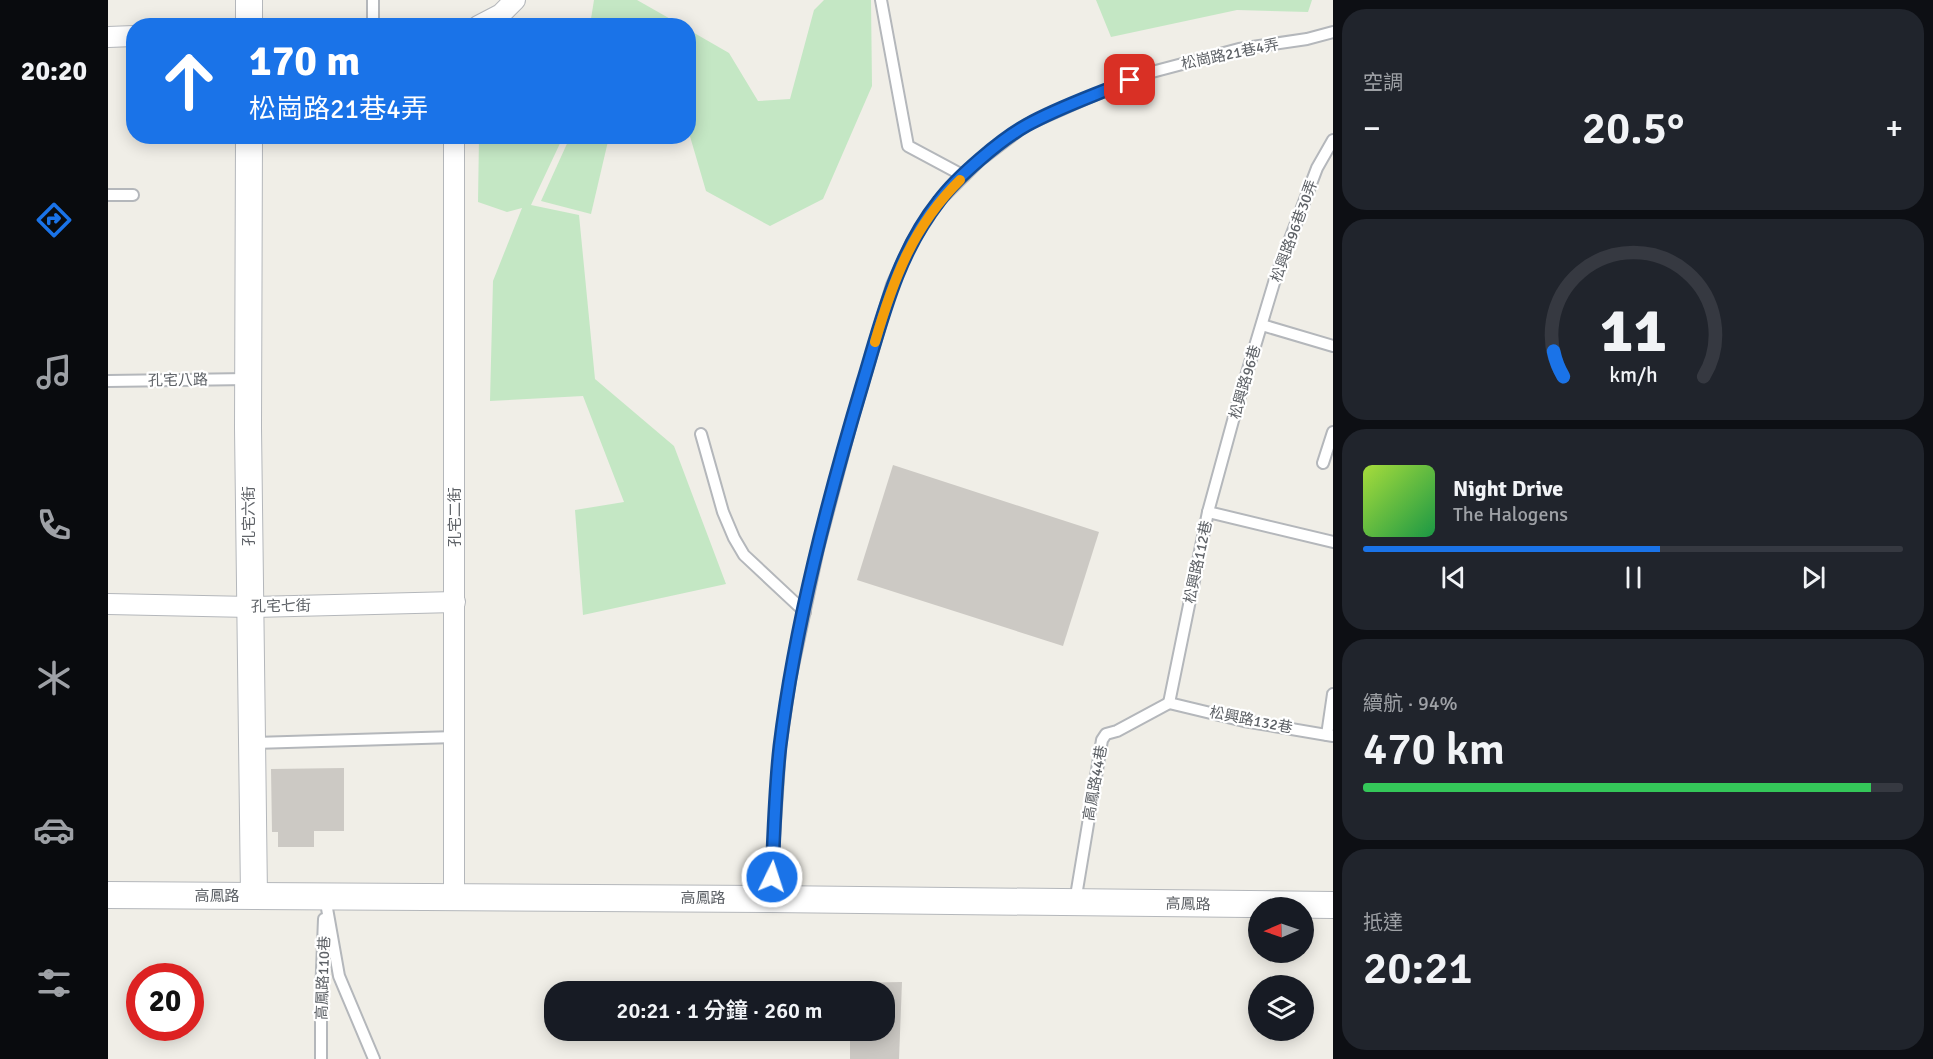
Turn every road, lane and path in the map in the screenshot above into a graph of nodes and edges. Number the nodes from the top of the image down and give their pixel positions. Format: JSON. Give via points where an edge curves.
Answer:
{"nodes":[{"id":1,"x":249,"y":0,"type":"edge"},
{"id":2,"x":373,"y":0,"type":"edge"},
{"id":3,"x":514,"y":0,"type":"edge"},
{"id":4,"x":881,"y":0,"type":"edge"},
{"id":5,"x":249,"y":18,"type":"edge"},
{"id":6,"x":373,"y":18,"type":"edge"},
{"id":7,"x":493,"y":18,"type":"edge"},
{"id":8,"x":1333,"y":32,"type":"edge"},
{"id":9,"x":126,"y":36,"type":"edge"},
{"id":10,"x":108,"y":37,"type":"edge"},
{"id":11,"x":1333,"y":140,"type":"edge"},
{"id":12,"x":249,"y":144,"type":"edge"},
{"id":13,"x":454,"y":144,"type":"edge"},
{"id":14,"x":964,"y":176,"type":"junction"},
{"id":15,"x":108,"y":195,"type":"edge"},
{"id":16,"x":133,"y":195,"type":"dead end"},
{"id":17,"x":1262,"y":325,"type":"junction"},
{"id":18,"x":1333,"y":346,"type":"edge"},
{"id":19,"x":248,"y":379,"type":"junction"},
{"id":20,"x":108,"y":381,"type":"edge"},
{"id":21,"x":1333,"y":432,"type":"edge"},
{"id":22,"x":701,"y":434,"type":"dead end"},
{"id":23,"x":1323,"y":463,"type":"dead end"},
{"id":24,"x":1208,"y":512,"type":"junction"},
{"id":25,"x":1333,"y":542,"type":"edge"},
{"id":26,"x":455,"y":602,"type":"junction"},
{"id":27,"x":108,"y":604,"type":"edge"},
{"id":28,"x":250,"y":607,"type":"junction"},
{"id":29,"x":805,"y":612,"type":"junction"},
{"id":30,"x":1333,"y":694,"type":"edge"},
{"id":31,"x":1169,"y":703,"type":"junction"},
{"id":32,"x":1330,"y":735,"type":"edge"},
{"id":33,"x":455,"y":737,"type":"junction"},
{"id":34,"x":251,"y":743,"type":"junction"},
{"id":35,"x":108,"y":895,"type":"edge"},
{"id":36,"x":254,"y":896,"type":"junction"},
{"id":37,"x":325,"y":897,"type":"junction"},
{"id":38,"x":454,"y":898,"type":"junction"},
{"id":39,"x":770,"y":899,"type":"junction"},
{"id":40,"x":1075,"y":902,"type":"junction"},
{"id":41,"x":1333,"y":905,"type":"edge"},
{"id":42,"x":321,"y":1059,"type":"edge"},
{"id":43,"x":374,"y":1059,"type":"edge"}],
"edges":[{"from":1,"to":5,"type":"street"},
{"from":2,"to":6,"type":"lane"},
{"from":3,"to":7,"type":"street"},
{"from":4,"to":14,"type":"lane","via":[[908,146]]},
{"from":8,"to":14,"type":"lane","name":"松崗路21巷4弄","via":[[1239,49],[1152,72],[1026,125]]},
{"from":9,"to":10,"type":"street"},
{"from":11,"to":17,"type":"lane","name":"松興路96巷30弄","via":[[1313,179]]},
{"from":12,"to":19,"type":"street","name":"孔宅六街"},
{"from":13,"to":26,"type":"street","name":"孔宅二街"},
{"from":14,"to":29,"type":"lane","name":"松崗路21巷4弄","via":[[939,201],[912,242],[892,285],[852,420]]},
{"from":15,"to":16,"type":"lane"},
{"from":17,"to":18,"type":"lane","name":"松興路96巷"},
{"from":17,"to":24,"type":"lane","name":"松興路96巷"},
{"from":19,"to":20,"type":"lane","name":"孔宅八路"},
{"from":19,"to":28,"type":"street","name":"孔宅六街"},
{"from":21,"to":23,"type":"lane"},
{"from":22,"to":29,"type":"lane","via":[[734,538],[744,555]]},
{"from":24,"to":25,"type":"lane","name":"松興路112巷"},
{"from":24,"to":31,"type":"lane","name":"松興路112巷"},
{"from":26,"to":28,"type":"street","name":"孔宅七街"},
{"from":26,"to":33,"type":"street","name":"孔宅二街"},
{"from":27,"to":28,"type":"street","name":"孔宅七街"},
{"from":28,"to":34,"type":"street","name":"孔宅六街"},
{"from":29,"to":39,"type":"lane","name":"松崗路21巷4弄","via":[[780,748]]},
{"from":30,"to":32,"type":"lane"},
{"from":31,"to":32,"type":"lane","name":"松興路132巷"},
{"from":31,"to":40,"type":"lane","name":"高鳳路44巷","via":[[1106,734],[1102,741]]},
{"from":33,"to":34,"type":"lane"},
{"from":33,"to":38,"type":"street","name":"孔宅二街"},
{"from":34,"to":36,"type":"street","name":"孔宅六街"},
{"from":35,"to":36,"type":"street","name":"高鳳路"},
{"from":36,"to":37,"type":"street","name":"高鳳路"},
{"from":37,"to":38,"type":"street","name":"高鳳路"},
{"from":37,"to":42,"type":"lane","name":"高鳳路110巷"},
{"from":37,"to":43,"type":"lane","via":[[339,976]]},
{"from":38,"to":39,"type":"street","name":"高鳳路"},
{"from":39,"to":40,"type":"street","name":"高鳳路"},
{"from":40,"to":41,"type":"street","name":"高鳳路"}]}
